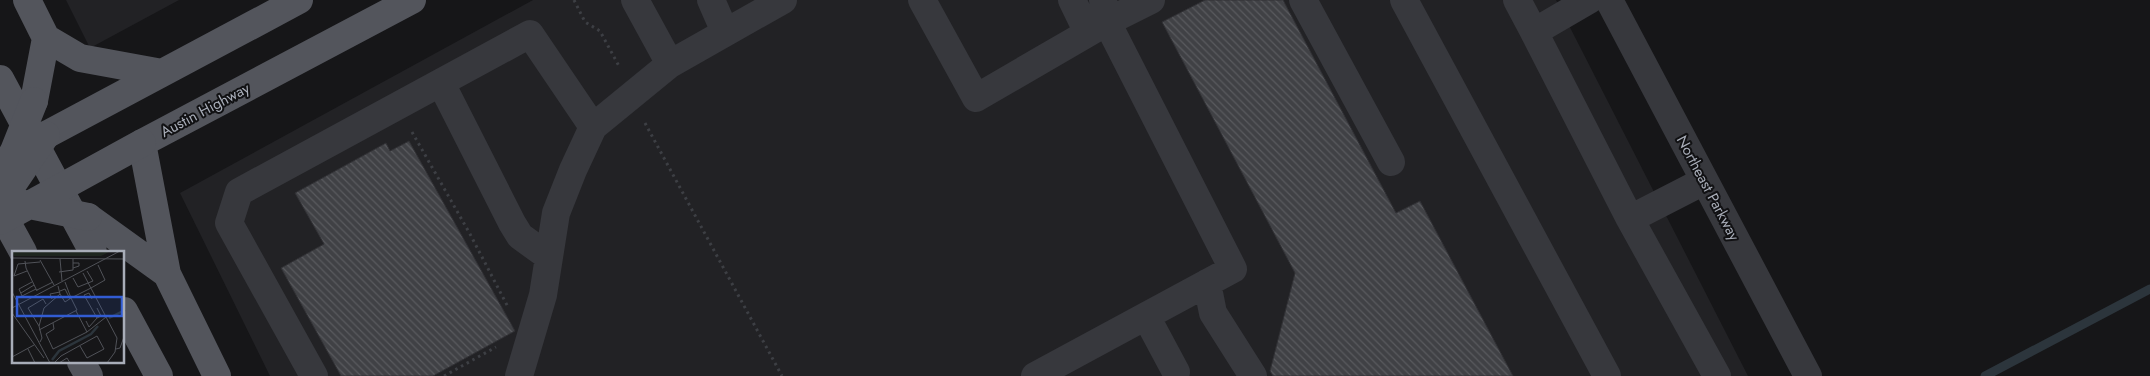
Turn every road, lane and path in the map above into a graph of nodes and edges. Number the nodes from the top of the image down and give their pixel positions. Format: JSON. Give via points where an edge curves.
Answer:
{"nodes":[{"id":1,"x":27,"y":0,"type":"edge"},
{"id":2,"x":299,"y":0,"type":"edge"},
{"id":3,"x":380,"y":0,"type":"edge"},
{"id":4,"x":412,"y":0,"type":"edge"},
{"id":5,"x":574,"y":0,"type":"edge"},
{"id":6,"x":635,"y":0,"type":"edge"},
{"id":7,"x":711,"y":0,"type":"edge"},
{"id":8,"x":922,"y":0,"type":"edge"},
{"id":9,"x":1072,"y":0,"type":"edge"},
{"id":10,"x":1151,"y":0,"type":"edge"},
{"id":11,"x":1303,"y":0,"type":"edge"},
{"id":12,"x":1404,"y":0,"type":"edge"},
{"id":13,"x":1517,"y":0,"type":"edge"},
{"id":14,"x":1589,"y":0,"type":"edge"},
{"id":15,"x":1608,"y":0,"type":"edge"},
{"id":16,"x":779,"y":1,"type":"edge"},
{"id":17,"x":1099,"y":18,"type":"edge"},
{"id":18,"x":726,"y":32,"type":"junction"},
{"id":19,"x":1534,"y":32,"type":"junction"},
{"id":20,"x":46,"y":38,"type":"junction"},
{"id":21,"x":670,"y":64,"type":"junction"},
{"id":22,"x":622,"y":72,"type":"dead end"},
{"id":23,"x":162,"y":73,"type":"junction"},
{"id":24,"x":276,"y":73,"type":"junction"},
{"id":25,"x":0,"y":79,"type":"edge"},
{"id":26,"x":441,"y":83,"type":"junction"},
{"id":27,"x":643,"y":120,"type":"dead end"},
{"id":28,"x":594,"y":128,"type":"junction"},
{"id":29,"x":412,"y":132,"type":"dead end"},
{"id":30,"x":142,"y":143,"type":"junction"},
{"id":31,"x":1391,"y":162,"type":"dead end"},
{"id":32,"x":1704,"y":181,"type":"junction"},
{"id":33,"x":4,"y":184,"type":"edge"},
{"id":34,"x":67,"y":185,"type":"junction"},
{"id":35,"x":30,"y":205,"type":"junction"},
{"id":36,"x":1630,"y":219,"type":"junction"},
{"id":37,"x":22,"y":251,"type":"edge"},
{"id":38,"x":91,"y":251,"type":"edge"},
{"id":39,"x":549,"y":258,"type":"junction"},
{"id":40,"x":167,"y":274,"type":"junction"},
{"id":41,"x":1207,"y":283,"type":"junction"},
{"id":42,"x":125,"y":313,"type":"edge"},
{"id":43,"x":511,"y":314,"type":"dead end"},
{"id":44,"x":1146,"y":316,"type":"junction"},
{"id":45,"x":502,"y":344,"type":"dead end"},
{"id":46,"x":82,"y":364,"type":"edge"},
{"id":47,"x":1178,"y":366,"type":"edge"},
{"id":48,"x":89,"y":376,"type":"edge"},
{"id":49,"x":158,"y":376,"type":"edge"},
{"id":50,"x":218,"y":376,"type":"edge"},
{"id":51,"x":314,"y":376,"type":"edge"},
{"id":52,"x":444,"y":376,"type":"edge"},
{"id":53,"x":519,"y":376,"type":"edge"},
{"id":54,"x":782,"y":376,"type":"edge"},
{"id":55,"x":1035,"y":376,"type":"edge"},
{"id":56,"x":1253,"y":376,"type":"edge"},
{"id":57,"x":1607,"y":376,"type":"edge"},
{"id":58,"x":1718,"y":376,"type":"edge"},
{"id":59,"x":1808,"y":376,"type":"edge"}],
"edges":[{"from":1,"to":20,"type":"main road"},
{"from":2,"to":23,"type":"main road"},
{"from":3,"to":24,"type":"main road","via":[[296,45]]},
{"from":4,"to":24,"type":"main road","name":"Austin Highway"},
{"from":5,"to":22,"type":"path","via":[[585,22],[600,31]]},
{"from":6,"to":21,"type":"street"},
{"from":7,"to":18,"type":"street"},
{"from":8,"to":17,"type":"street","via":[[976,98]]},
{"from":9,"to":17,"type":"street"},
{"from":10,"to":17,"type":"street"},
{"from":11,"to":31,"type":"street"},
{"from":12,"to":57,"type":"street"},
{"from":13,"to":19,"type":"street"},
{"from":14,"to":19,"type":"street"},
{"from":15,"to":32,"type":"street","name":"Northeast Parkway"},
{"from":16,"to":18,"type":"street"},
{"from":17,"to":41,"type":"street","via":[[1233,269]]},
{"from":18,"to":21,"type":"street"},
{"from":19,"to":36,"type":"street"},
{"from":20,"to":23,"type":"main road","via":[[80,58]]},
{"from":20,"to":33,"type":"main road","bridge":true,"via":[[34,101]]},
{"from":21,"to":28,"type":"street"},
{"from":23,"to":33,"type":"main road","bridge":true,"via":[[46,135]]},
{"from":24,"to":30,"type":"main road","name":"Austin Highway"},
{"from":25,"to":38,"type":"main road"},
{"from":26,"to":28,"type":"street","via":[[530,34]]},
{"from":26,"to":39,"type":"street","via":[[520,236]]},
{"from":26,"to":51,"type":"street","via":[[239,192],[229,223]]},
{"from":27,"to":54,"type":"path"},
{"from":28,"to":39,"type":"street","via":[[556,213]]},
{"from":29,"to":43,"type":"path"},
{"from":30,"to":34,"type":"main road","name":"Austin Highway","bridge":true},
{"from":30,"to":40,"type":"main road"},
{"from":32,"to":36,"type":"street"},
{"from":32,"to":59,"type":"street","name":"Northeast Parkway"},
{"from":33,"to":34,"type":"main road"},
{"from":33,"to":35,"type":"main road","name":"Austin Highway","bridge":true},
{"from":33,"to":37,"type":"main road"},
{"from":34,"to":35,"type":"main road","name":"Austin Highway","bridge":true},
{"from":35,"to":40,"type":"main road","bridge":true,"via":[[88,217]]},
{"from":36,"to":58,"type":"street"},
{"from":39,"to":53,"type":"street","via":[[543,295]]},
{"from":40,"to":50,"type":"main road"},
{"from":41,"to":44,"type":"street"},
{"from":41,"to":56,"type":"street","via":[[1213,313]]},
{"from":42,"to":49,"type":"main road"},
{"from":44,"to":47,"type":"street"},
{"from":44,"to":55,"type":"street"},
{"from":45,"to":52,"type":"path"},
{"from":46,"to":48,"type":"main road"}]}
